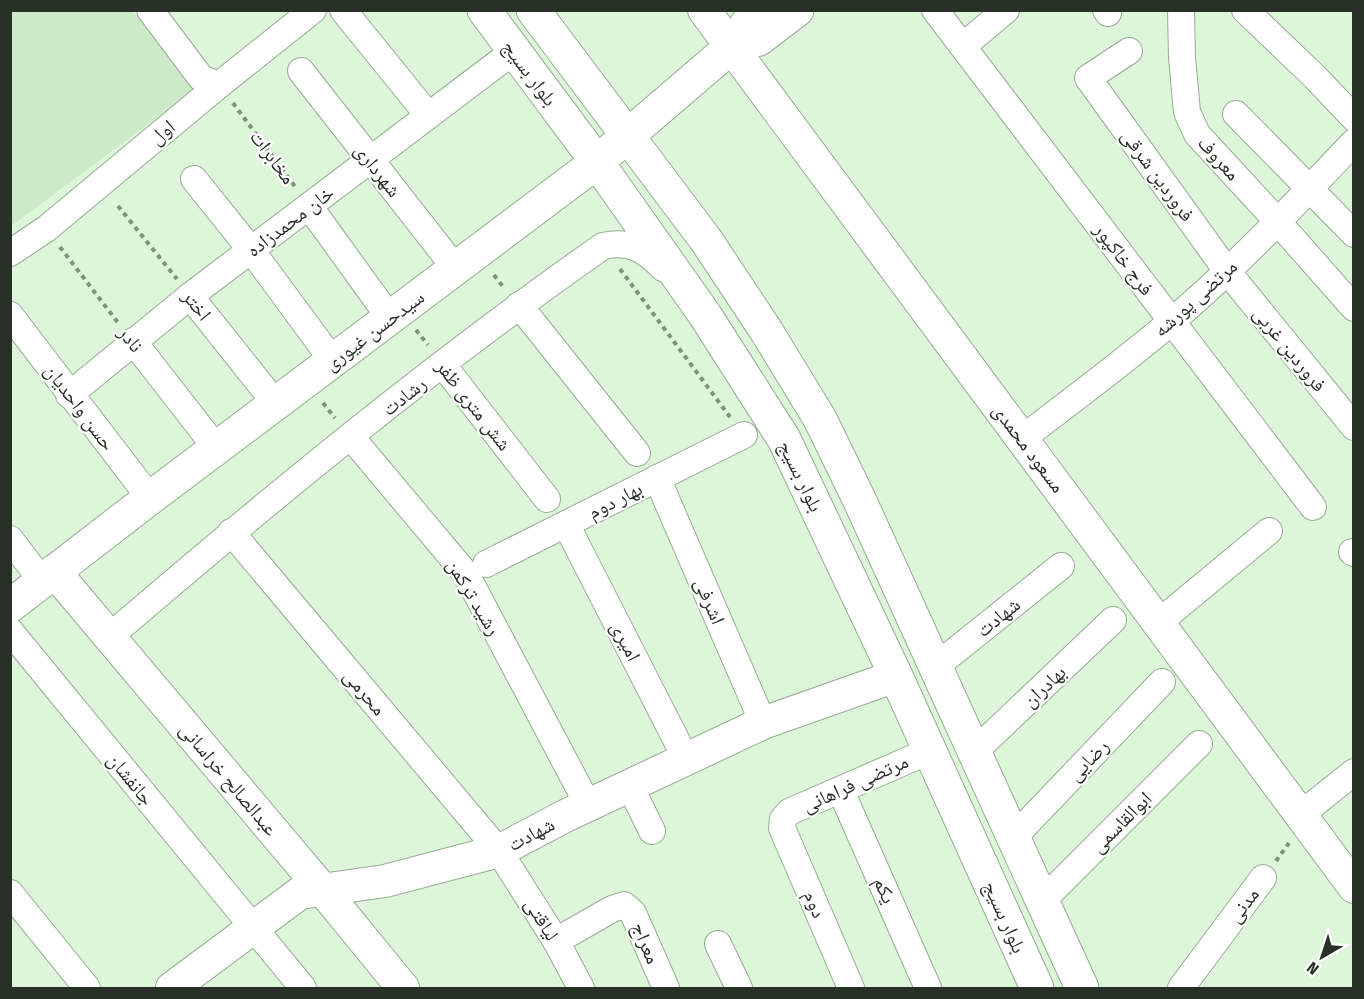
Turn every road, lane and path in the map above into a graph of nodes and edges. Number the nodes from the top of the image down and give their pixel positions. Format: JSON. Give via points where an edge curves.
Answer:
{"nodes":[{"id":1,"x":150,"y":10,"type":"edge"},
{"id":2,"x":313,"y":10,"type":"edge"},
{"id":3,"x":343,"y":10,"type":"edge"},
{"id":4,"x":484,"y":10,"type":"edge"},
{"id":5,"x":533,"y":10,"type":"edge"},
{"id":6,"x":704,"y":10,"type":"edge"},
{"id":7,"x":762,"y":10,"type":"edge"},
{"id":8,"x":797,"y":10,"type":"edge"},
{"id":9,"x":935,"y":10,"type":"edge"},
{"id":10,"x":1006,"y":10,"type":"edge"},
{"id":11,"x":1181,"y":10,"type":"edge"},
{"id":12,"x":1245,"y":10,"type":"edge"},
{"id":13,"x":963,"y":46,"type":"junction"},
{"id":14,"x":731,"y":47,"type":"junction"},
{"id":15,"x":514,"y":51,"type":"junction"},
{"id":16,"x":1129,"y":51,"type":"dead end"},
{"id":17,"x":302,"y":71,"type":"dead end"},
{"id":18,"x":219,"y":85,"type":"junction"},
{"id":19,"x":596,"y":93,"type":"junction"},
{"id":20,"x":1236,"y":114,"type":"dead end"},
{"id":21,"x":428,"y":115,"type":"junction"},
{"id":22,"x":563,"y":117,"type":"junction"},
{"id":23,"x":1353,"y":118,"type":"edge"},
{"id":24,"x":628,"y":136,"type":"junction"},
{"id":25,"x":1353,"y":142,"type":"edge"},
{"id":26,"x":371,"y":161,"type":"junction"},
{"id":27,"x":597,"y":162,"type":"junction"},
{"id":28,"x":194,"y":179,"type":"dead end"},
{"id":29,"x":1311,"y":189,"type":"junction"},
{"id":30,"x":118,"y":206,"type":"dead end"},
{"id":31,"x":309,"y":206,"type":"junction"},
{"id":32,"x":1278,"y":222,"type":"junction"},
{"id":33,"x":46,"y":229,"type":"junction"},
{"id":34,"x":1353,"y":234,"type":"edge"},
{"id":35,"x":603,"y":246,"type":"junction"},
{"id":36,"x":251,"y":250,"type":"junction"},
{"id":37,"x":10,"y":253,"type":"edge"},
{"id":38,"x":466,"y":261,"type":"junction"},
{"id":39,"x":1227,"y":271,"type":"junction"},
{"id":40,"x":190,"y":296,"type":"junction"},
{"id":41,"x":519,"y":305,"type":"junction"},
{"id":42,"x":1353,"y":308,"type":"edge"},
{"id":43,"x":395,"y":314,"type":"junction"},
{"id":44,"x":10,"y":315,"type":"edge"},
{"id":45,"x":705,"y":315,"type":"junction"},
{"id":46,"x":1172,"y":321,"type":"junction"},
{"id":47,"x":133,"y":341,"type":"junction"},
{"id":48,"x":333,"y":361,"type":"junction"},
{"id":49,"x":443,"y":365,"type":"junction"},
{"id":50,"x":306,"y":382,"type":"junction"},
{"id":51,"x":69,"y":394,"type":"junction"},
{"id":52,"x":276,"y":404,"type":"junction"},
{"id":53,"x":1353,"y":427,"type":"edge"},
{"id":54,"x":744,"y":435,"type":"joint"},
{"id":55,"x":351,"y":437,"type":"junction"},
{"id":56,"x":1022,"y":439,"type":"junction"},
{"id":57,"x":217,"y":449,"type":"junction"},
{"id":58,"x":637,"y":453,"type":"dead end"},
{"id":59,"x":657,"y":478,"type":"junction"},
{"id":60,"x":150,"y":498,"type":"junction"},
{"id":61,"x":547,"y":499,"type":"dead end"},
{"id":62,"x":1313,"y":507,"type":"dead end"},
{"id":63,"x":566,"y":524,"type":"junction"},
{"id":64,"x":1269,"y":531,"type":"dead end"},
{"id":65,"x":231,"y":532,"type":"junction"},
{"id":66,"x":10,"y":539,"type":"edge"},
{"id":67,"x":486,"y":564,"type":"dead end"},
{"id":68,"x":1061,"y":566,"type":"dead end"},
{"id":69,"x":48,"y":577,"type":"junction"},
{"id":70,"x":10,"y":606,"type":"edge"},
{"id":71,"x":1113,"y":620,"type":"dead end"},
{"id":72,"x":1158,"y":622,"type":"junction"},
{"id":73,"x":10,"y":631,"type":"edge"},
{"id":74,"x":109,"y":636,"type":"junction"},
{"id":75,"x":935,"y":667,"type":"junction"},
{"id":76,"x":896,"y":676,"type":"junction"},
{"id":77,"x":1162,"y":682,"type":"dead end"},
{"id":78,"x":763,"y":723,"type":"junction"},
{"id":79,"x":1199,"y":744,"type":"dead end"},
{"id":80,"x":929,"y":751,"type":"junction"},
{"id":81,"x":974,"y":752,"type":"junction"},
{"id":82,"x":686,"y":759,"type":"junction"},
{"id":83,"x":1353,"y":772,"type":"edge"},
{"id":84,"x":630,"y":786,"type":"junction"},
{"id":85,"x":841,"y":791,"type":"junction"},
{"id":86,"x":588,"y":805,"type":"junction"},
{"id":87,"x":1303,"y":818,"type":"junction"},
{"id":88,"x":783,"y":819,"type":"joint"},
{"id":89,"x":652,"y":831,"type":"dead end"},
{"id":90,"x":1013,"y":838,"type":"junction"},
{"id":91,"x":500,"y":851,"type":"junction"},
{"id":92,"x":1263,"y":878,"type":"joint"},
{"id":93,"x":1353,"y":887,"type":"edge"},
{"id":94,"x":321,"y":888,"type":"junction"},
{"id":95,"x":10,"y":893,"type":"edge"},
{"id":96,"x":1042,"y":901,"type":"junction"},
{"id":97,"x":252,"y":927,"type":"junction"},
{"id":98,"x":556,"y":941,"type":"junction"},
{"id":99,"x":718,"y":944,"type":"dead end"},
{"id":100,"x":87,"y":988,"type":"edge"},
{"id":101,"x":172,"y":988,"type":"edge"},
{"id":102,"x":303,"y":988,"type":"edge"},
{"id":103,"x":403,"y":988,"type":"edge"},
{"id":104,"x":580,"y":988,"type":"edge"},
{"id":105,"x":666,"y":988,"type":"edge"},
{"id":106,"x":739,"y":988,"type":"edge"},
{"id":107,"x":851,"y":988,"type":"edge"},
{"id":108,"x":928,"y":988,"type":"edge"},
{"id":109,"x":1037,"y":988,"type":"edge"},
{"id":110,"x":1082,"y":988,"type":"edge"},
{"id":111,"x":1181,"y":988,"type":"edge"}],
"edges":[{"from":1,"to":18,"type":"street","via":[[201,78]]},
{"from":2,"to":18,"type":"street","name":"اول"},
{"from":3,"to":21,"type":"street"},
{"from":4,"to":15,"type":"main road","name":"بلوار بسیج"},
{"from":5,"to":19,"type":"main road","name":"بلوار بسیج"},
{"from":6,"to":14,"type":"street","name":"مسعود محمدی"},
{"from":7,"to":14,"type":"main road","name":"سیدحسن غیوری","via":[[748,21]]},
{"from":8,"to":14,"type":"main road","name":"سیدحسن غیوری","via":[[759,39]]},
{"from":9,"to":13,"type":"street","name":"فرج خاکپور"},
{"from":10,"to":13,"type":"street"},
{"from":11,"to":32,"type":"street","name":"معروف","via":[[1187,112],[1197,134]]},
{"from":12,"to":23,"type":"street"},
{"from":13,"to":46,"type":"street","name":"فرج خاکپور"},
{"from":14,"to":24,"type":"main road","name":"سیدحسن غیوری"},
{"from":14,"to":56,"type":"street","name":"مسعود محمدی"},
{"from":15,"to":21,"type":"street","name":"خان محمدزاده"},
{"from":15,"to":22,"type":"main road","name":"بلوار بسیج"},
{"from":16,"to":39,"type":"street","name":"فروردین شرقی","via":[[1088,78]]},
{"from":17,"to":26,"type":"street","name":"شهرداری"},
{"from":18,"to":31,"type":"path","name":"مخابرات"},
{"from":18,"to":33,"type":"street","name":"اول"},
{"from":19,"to":22,"type":"main road"},
{"from":19,"to":24,"type":"main road","name":"بلوار بسیج"},
{"from":20,"to":29,"type":"street"},
{"from":21,"to":26,"type":"street","name":"خان محمدزاده"},
{"from":22,"to":27,"type":"main road","name":"بلوار بسیج"},
{"from":24,"to":27,"type":"main road","name":"سیدحسن غیوری"},
{"from":24,"to":75,"type":"main road","name":"بلوار بسیج","via":[[706,240],[820,419]]},
{"from":25,"to":29,"type":"street","name":"مرتضی پورشه"},
{"from":26,"to":31,"type":"street","name":"خان محمدزاده"},
{"from":26,"to":38,"type":"street","name":"شهرداری"},
{"from":27,"to":38,"type":"main road","name":"سیدحسن غیوری"},
{"from":27,"to":45,"type":"main road","name":"بلوار بسیج"},
{"from":28,"to":36,"type":"street"},
{"from":29,"to":32,"type":"street","name":"مرتضی پورشه"},
{"from":29,"to":34,"type":"street"},
{"from":30,"to":40,"type":"path","name":"اختر"},
{"from":31,"to":36,"type":"street","name":"خان محمدزاده"},
{"from":31,"to":43,"type":"street"},
{"from":32,"to":39,"type":"street","name":"مرتضی پورشه"},
{"from":32,"to":42,"type":"street","name":"معروف"},
{"from":33,"to":37,"type":"street","name":"اول"},
{"from":33,"to":47,"type":"path","name":"نادر"},
{"from":35,"to":41,"type":"street","name":"رشادت"},
{"from":35,"to":45,"type":"street","via":[[620,243],[637,247],[656,260]]},
{"from":35,"to":54,"type":"path"},
{"from":36,"to":40,"type":"street","name":"خان محمدزاده"},
{"from":36,"to":48,"type":"street"},
{"from":38,"to":41,"type":"path"},
{"from":38,"to":43,"type":"main road","name":"سیدحسن غیوری"},
{"from":39,"to":46,"type":"street","name":"مرتضی پورشه"},
{"from":39,"to":53,"type":"street","name":"فروردین غربی"},
{"from":40,"to":47,"type":"street","name":"خان محمدزاده"},
{"from":40,"to":52,"type":"street","name":"اختر"},
{"from":41,"to":49,"type":"street","name":"رشادت"},
{"from":41,"to":58,"type":"street"},
{"from":43,"to":48,"type":"main road","name":"سیدحسن غیوری"},
{"from":43,"to":49,"type":"path","name":"شش متری ظفر"},
{"from":44,"to":51,"type":"street","name":"حسن واحدیان"},
{"from":45,"to":76,"type":"main road","name":"بلوار بسیج","via":[[784,439]]},
{"from":46,"to":56,"type":"street","name":"مرتضی پورشه"},
{"from":46,"to":62,"type":"street","name":"فرج خاکپور"},
{"from":47,"to":51,"type":"street","name":"خان محمدزاده"},
{"from":47,"to":57,"type":"street","name":"نادر"},
{"from":48,"to":50,"type":"main road","name":"سیدحسن غیوری"},
{"from":49,"to":55,"type":"street","name":"رشادت"},
{"from":49,"to":61,"type":"street","name":"شش متری ظفر"},
{"from":50,"to":52,"type":"main road","name":"سیدحسن غیوری"},
{"from":50,"to":55,"type":"path"},
{"from":51,"to":60,"type":"street","name":"حسن واحدیان"},
{"from":52,"to":57,"type":"main road","name":"سیدحسن غیوری"},
{"from":54,"to":59,"type":"street","name":"بهار دوم"},
{"from":55,"to":65,"type":"street","name":"رشادت"},
{"from":55,"to":86,"type":"street","name":"رشید ترکمن","via":[[466,574]]},
{"from":56,"to":72,"type":"street","name":"مسعود محمدی"},
{"from":57,"to":60,"type":"main road","name":"سیدحسن غیوری"},
{"from":59,"to":63,"type":"street","name":"بهار دوم"},
{"from":59,"to":78,"type":"street","name":"اشرفی"},
{"from":60,"to":69,"type":"main road","name":"سیدحسن غیوری"},
{"from":63,"to":67,"type":"street","name":"بهار دوم"},
{"from":63,"to":82,"type":"street","name":"امیری"},
{"from":64,"to":72,"type":"street"},
{"from":65,"to":74,"type":"street","name":"رشادت"},
{"from":65,"to":91,"type":"street","name":"محرمی"},
{"from":66,"to":69,"type":"street"},
{"from":68,"to":75,"type":"street","name":"شهادت"},
{"from":69,"to":70,"type":"main road","name":"سیدحسن غیوری"},
{"from":69,"to":74,"type":"street","name":"عبدالصالح خراسانی"},
{"from":71,"to":81,"type":"street","name":"بهادران"},
{"from":72,"to":87,"type":"street","name":"مسعود محمدی"},
{"from":73,"to":97,"type":"street","name":"جانفشان"},
{"from":74,"to":94,"type":"street","name":"عبدالصالح خراسانی"},
{"from":75,"to":81,"type":"main road","name":"بلوار بسیج"},
{"from":76,"to":78,"type":"street","name":"شهادت"},
{"from":76,"to":80,"type":"main road","name":"بلوار بسیج"},
{"from":77,"to":90,"type":"street","name":"رضایی"},
{"from":78,"to":82,"type":"street","name":"شهادت"},
{"from":79,"to":96,"type":"street","name":"ابوالقاسمی"},
{"from":80,"to":85,"type":"street","name":"مرتضی فراهانی"},
{"from":80,"to":109,"type":"main road","name":"بلوار بسیج"},
{"from":81,"to":90,"type":"main road","name":"بلوار بسیج"},
{"from":82,"to":84,"type":"street","name":"شهادت"},
{"from":83,"to":87,"type":"street"},
{"from":84,"to":86,"type":"street","name":"شهادت"},
{"from":84,"to":89,"type":"street"},
{"from":85,"to":88,"type":"street","name":"مرتضی فراهانی","via":[[789,812]]},
{"from":85,"to":108,"type":"street","name":"یکم"},
{"from":86,"to":91,"type":"street","name":"شهادت"},
{"from":87,"to":92,"type":"path","name":"مدنی"},
{"from":87,"to":93,"type":"street","name":"مسعود محمدی"},
{"from":88,"to":107,"type":"street","name":"دوم","via":[[782,828]]},
{"from":90,"to":96,"type":"main road","name":"بلوار بسیج"},
{"from":91,"to":94,"type":"street","name":"شهادت","via":[[385,881]]},
{"from":91,"to":98,"type":"street","name":"لیاقتی"},
{"from":92,"to":111,"type":"street","name":"مدنی"},
{"from":94,"to":97,"type":"street","name":"شهادت","via":[[300,893]]},
{"from":94,"to":103,"type":"street","name":"عبدالصالح خراسانی"},
{"from":95,"to":100,"type":"street"},
{"from":96,"to":110,"type":"main road","name":"بلوار بسیج"},
{"from":97,"to":101,"type":"street","name":"شهادت"},
{"from":97,"to":102,"type":"street","name":"جانفشان"},
{"from":98,"to":104,"type":"street","name":"لیاقتی"},
{"from":98,"to":105,"type":"street","name":"معراج","via":[[624,905],[633,913]]},
{"from":99,"to":106,"type":"street"}]}
